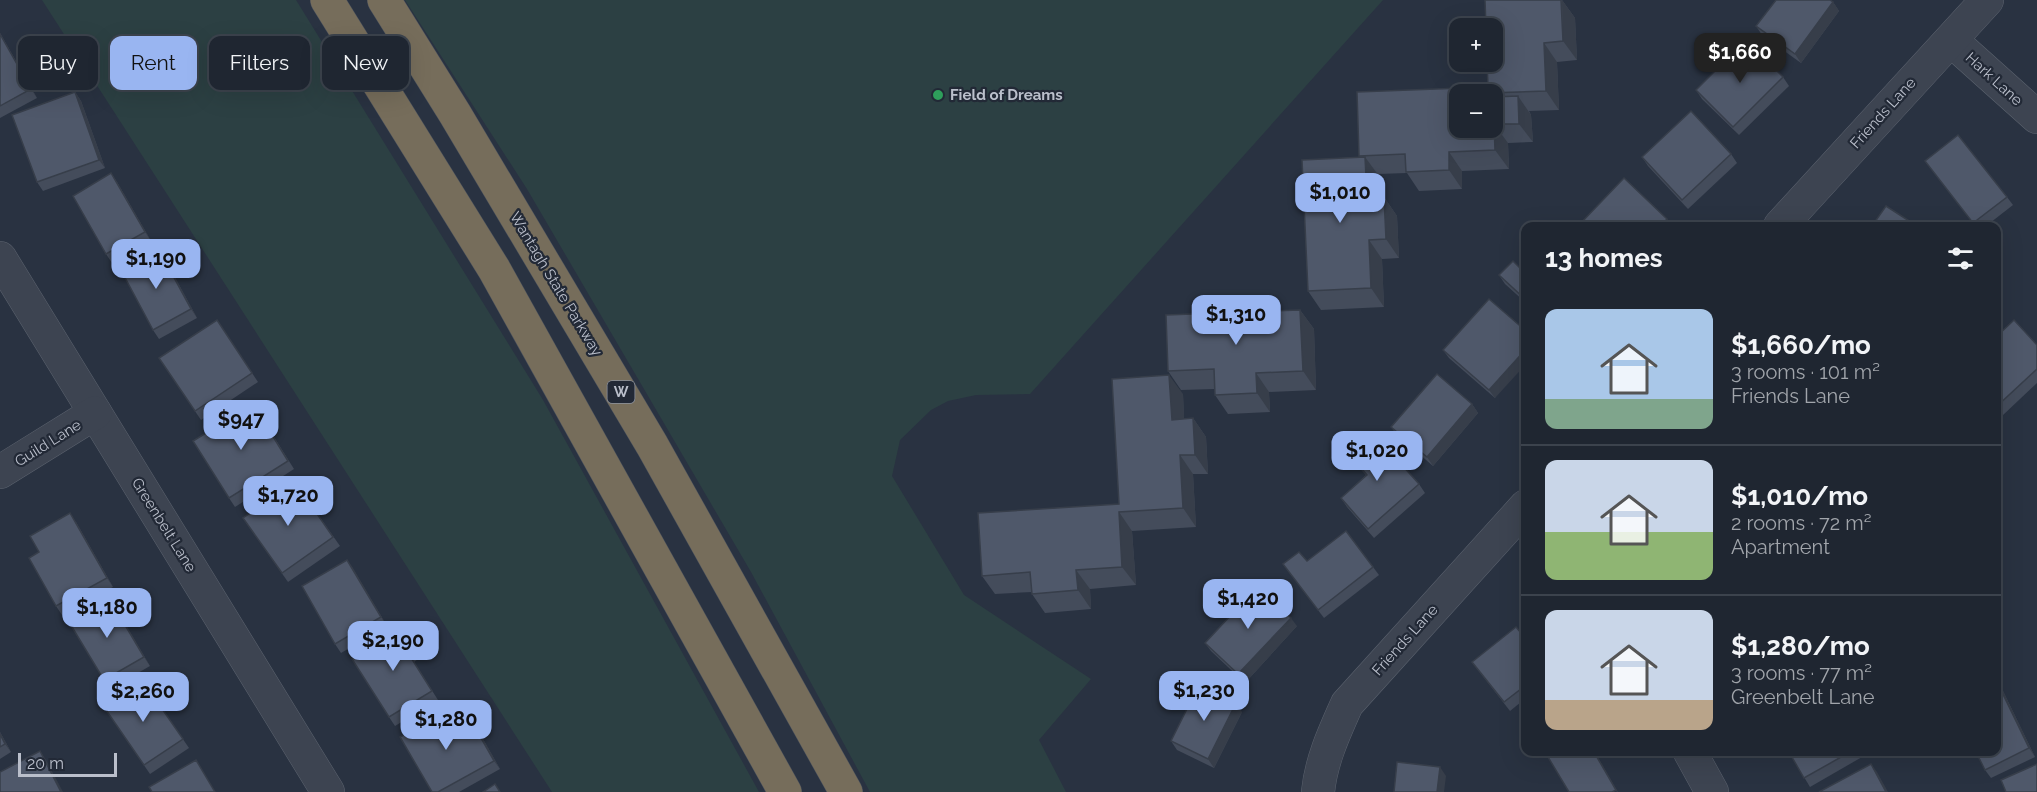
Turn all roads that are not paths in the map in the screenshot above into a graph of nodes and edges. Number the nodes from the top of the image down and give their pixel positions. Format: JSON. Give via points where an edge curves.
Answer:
{"nodes":[{"id":1,"x":327,"y":0,"type":"edge"},
{"id":2,"x":384,"y":0,"type":"edge"},
{"id":3,"x":1987,"y":0,"type":"edge"},
{"id":4,"x":1951,"y":40,"type":"junction"},
{"id":5,"x":2037,"y":117,"type":"edge"},
{"id":6,"x":1784,"y":222,"type":"edge"},
{"id":7,"x":0,"y":258,"type":"edge"},
{"id":8,"x":95,"y":413,"type":"junction"},
{"id":9,"x":0,"y":472,"type":"edge"},
{"id":10,"x":1521,"y":512,"type":"edge"},
{"id":11,"x":1692,"y":756,"type":"edge"},
{"id":12,"x":328,"y":792,"type":"edge"},
{"id":13,"x":785,"y":792,"type":"edge"},
{"id":14,"x":846,"y":792,"type":"edge"},
{"id":15,"x":1318,"y":792,"type":"edge"},
{"id":16,"x":1712,"y":792,"type":"edge"}],
"edges":[{"from":1,"to":13,"type":"highway","via":[[494,269]]},
{"from":2,"to":14,"type":"highway","name":"Wantagh State Parkway","number":"W","via":[[646,435]]},
{"from":3,"to":4,"type":"street","name":"Friends Lane"},
{"from":4,"to":5,"type":"street","name":"Hark Lane"},
{"from":4,"to":6,"type":"street","name":"Friends Lane"},
{"from":7,"to":8,"type":"street","name":"Greenbelt Lane"},
{"from":8,"to":9,"type":"street","name":"Guild Lane"},
{"from":8,"to":12,"type":"street","name":"Greenbelt Lane"},
{"from":10,"to":15,"type":"street","name":"Friends Lane","via":[[1347,704],[1330,741]]},
{"from":11,"to":16,"type":"street"}]}
